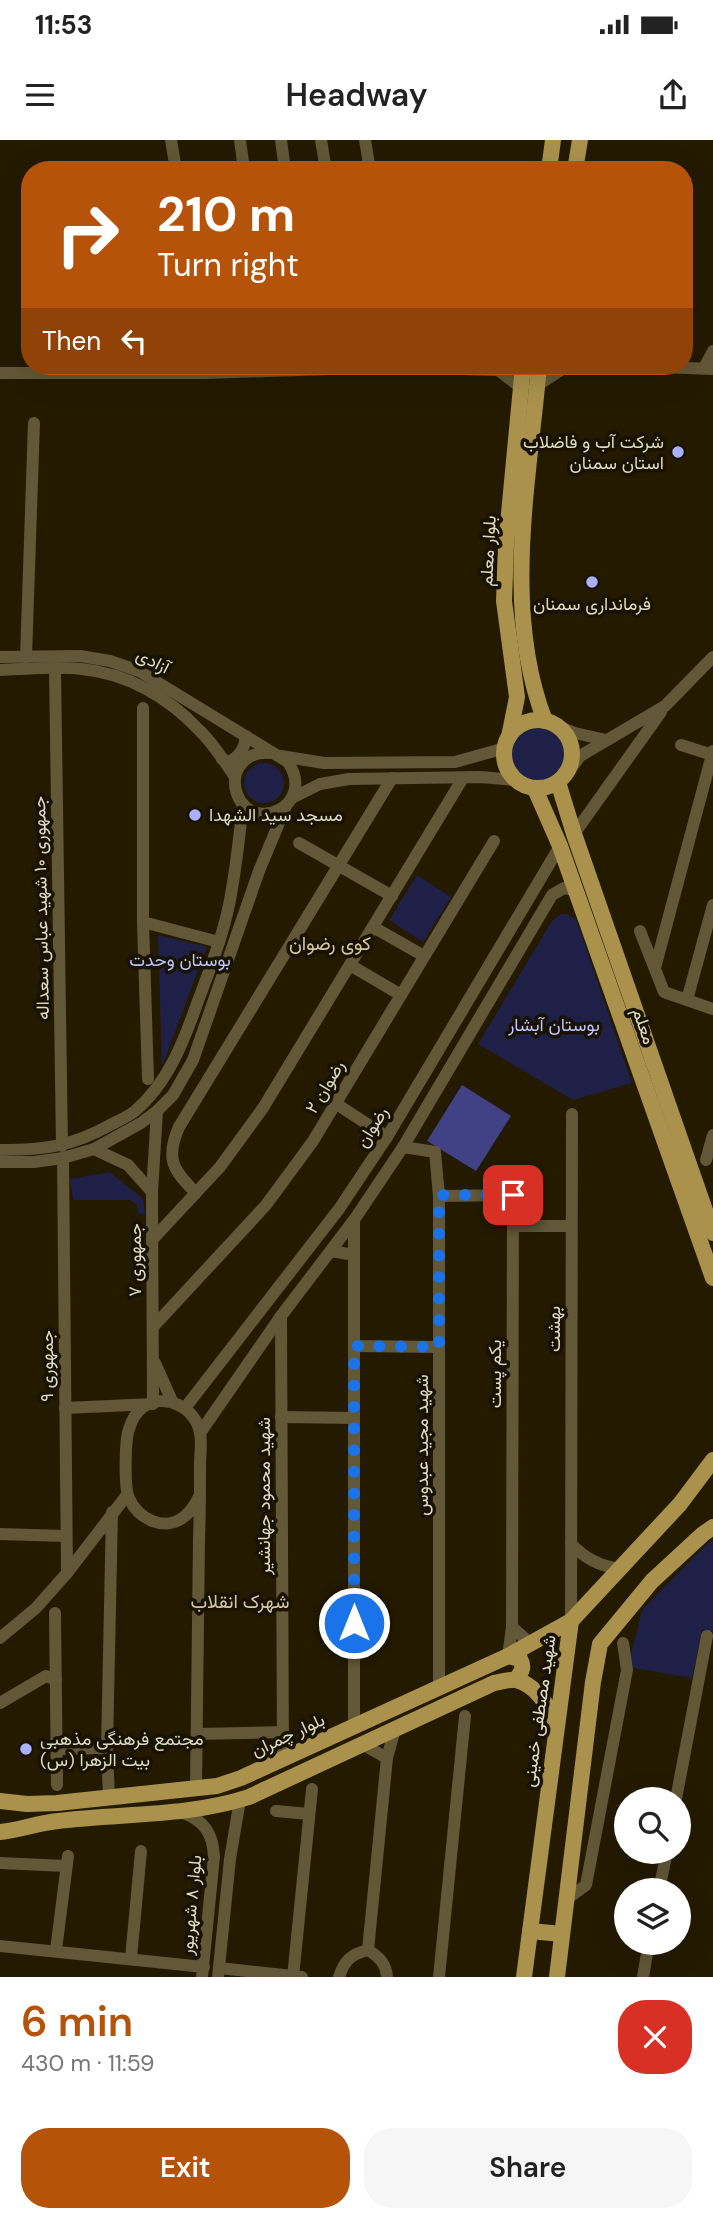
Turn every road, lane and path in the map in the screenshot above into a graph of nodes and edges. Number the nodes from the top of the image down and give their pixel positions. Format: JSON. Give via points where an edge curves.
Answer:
{"nodes":[{"id":1,"x":171,"y":140,"type":"edge"},
{"id":2,"x":240,"y":140,"type":"edge"},
{"id":3,"x":281,"y":140,"type":"edge"},
{"id":4,"x":321,"y":140,"type":"edge"},
{"id":5,"x":365,"y":140,"type":"edge"},
{"id":6,"x":543,"y":140,"type":"edge"},
{"id":7,"x":553,"y":140,"type":"edge"},
{"id":8,"x":563,"y":140,"type":"edge"},
{"id":9,"x":580,"y":140,"type":"edge"},
{"id":10,"x":174,"y":161,"type":"edge"},
{"id":11,"x":243,"y":161,"type":"edge"},
{"id":12,"x":284,"y":161,"type":"edge"},
{"id":13,"x":324,"y":161,"type":"edge"},
{"id":14,"x":368,"y":161,"type":"edge"},
{"id":15,"x":540,"y":161,"type":"edge"},
{"id":16,"x":550,"y":161,"type":"edge"},
{"id":17,"x":561,"y":161,"type":"edge"},
{"id":18,"x":576,"y":161,"type":"edge"},
{"id":19,"x":713,"y":351,"type":"edge"},
{"id":20,"x":21,"y":365,"type":"edge"},
{"id":21,"x":0,"y":366,"type":"edge"},
{"id":22,"x":708,"y":368,"type":"edge"},
{"id":23,"x":21,"y":372,"type":"edge"},
{"id":24,"x":0,"y":373,"type":"edge"},
{"id":25,"x":514,"y":375,"type":"edge"},
{"id":26,"x":522,"y":375,"type":"edge"},
{"id":27,"x":538,"y":375,"type":"edge"},
{"id":28,"x":553,"y":375,"type":"edge"},
{"id":29,"x":537,"y":385,"type":"junction"},
{"id":30,"x":520,"y":387,"type":"junction"},
{"id":31,"x":34,"y":423,"type":"dead end"},
{"id":32,"x":0,"y":657,"type":"edge"},
{"id":33,"x":26,"y":657,"type":"junction"},
{"id":34,"x":713,"y":657,"type":"edge"},
{"id":35,"x":55,"y":669,"type":"junction"},
{"id":36,"x":0,"y":670,"type":"edge"},
{"id":37,"x":536,"y":696,"type":"junction"},
{"id":38,"x":517,"y":697,"type":"junction"},
{"id":39,"x":666,"y":706,"type":"junction"},
{"id":40,"x":142,"y":708,"type":"dead end"},
{"id":41,"x":552,"y":724,"type":"junction"},
{"id":42,"x":246,"y":736,"type":"junction"},
{"id":43,"x":606,"y":740,"type":"junction"},
{"id":44,"x":507,"y":742,"type":"junction"},
{"id":45,"x":681,"y":745,"type":"dead end"},
{"id":46,"x":713,"y":754,"type":"edge"},
{"id":47,"x":276,"y":755,"type":"junction"},
{"id":48,"x":222,"y":759,"type":"junction"},
{"id":49,"x":235,"y":777,"type":"junction"},
{"id":50,"x":463,"y":778,"type":"junction"},
{"id":51,"x":562,"y":778,"type":"junction"},
{"id":52,"x":392,"y":779,"type":"junction"},
{"id":53,"x":515,"y":779,"type":"junction"},
{"id":54,"x":536,"y":789,"type":"junction"},
{"id":55,"x":289,"y":802,"type":"junction"},
{"id":56,"x":243,"y":804,"type":"junction"},
{"id":57,"x":573,"y":834,"type":"junction"},
{"id":58,"x":494,"y":841,"type":"dead end"},
{"id":59,"x":299,"y":843,"type":"dead end"},
{"id":60,"x":561,"y":846,"type":"junction"},
{"id":61,"x":339,"y":866,"type":"junction"},
{"id":62,"x":576,"y":890,"type":"junction"},
{"id":63,"x":392,"y":896,"type":"junction"},
{"id":64,"x":713,"y":905,"type":"edge"},
{"id":65,"x":143,"y":922,"type":"junction"},
{"id":66,"x":373,"y":927,"type":"junction"},
{"id":67,"x":640,"y":931,"type":"dead end"},
{"id":68,"x":219,"y":942,"type":"junction"},
{"id":69,"x":424,"y":956,"type":"junction"},
{"id":70,"x":350,"y":965,"type":"junction"},
{"id":71,"x":655,"y":968,"type":"junction"},
{"id":72,"x":209,"y":973,"type":"junction"},
{"id":73,"x":223,"y":977,"type":"junction"},
{"id":74,"x":401,"y":995,"type":"junction"},
{"id":75,"x":687,"y":1000,"type":"junction"},
{"id":76,"x":713,"y":1009,"type":"edge"},
{"id":77,"x":148,"y":1079,"type":"dead end"},
{"id":78,"x":335,"y":1103,"type":"junction"},
{"id":79,"x":157,"y":1111,"type":"junction"},
{"id":80,"x":572,"y":1114,"type":"dead end"},
{"id":81,"x":713,"y":1135,"type":"edge"},
{"id":82,"x":387,"y":1137,"type":"junction"},
{"id":83,"x":403,"y":1147,"type":"junction"},
{"id":84,"x":94,"y":1149,"type":"junction"},
{"id":85,"x":0,"y":1150,"type":"edge"},
{"id":86,"x":63,"y":1152,"type":"junction"},
{"id":87,"x":706,"y":1160,"type":"dead end"},
{"id":88,"x":0,"y":1162,"type":"edge"},
{"id":89,"x":152,"y":1192,"type":"junction"},
{"id":90,"x":196,"y":1193,"type":"junction"},
{"id":91,"x":439,"y":1195,"type":"junction"},
{"id":92,"x":354,"y":1220,"type":"junction"},
{"id":93,"x":513,"y":1226,"type":"junction"},
{"id":94,"x":571,"y":1226,"type":"junction"},
{"id":95,"x":713,"y":1233,"type":"edge"},
{"id":96,"x":152,"y":1240,"type":"junction"},
{"id":97,"x":331,"y":1251,"type":"junction"},
{"id":98,"x":354,"y":1255,"type":"junction"},
{"id":99,"x":713,"y":1279,"type":"edge"},
{"id":100,"x":281,"y":1316,"type":"junction"},
{"id":101,"x":153,"y":1327,"type":"junction"},
{"id":102,"x":354,"y":1346,"type":"junction"},
{"id":103,"x":439,"y":1347,"type":"junction"},
{"id":104,"x":153,"y":1360,"type":"junction"},
{"id":105,"x":172,"y":1401,"type":"junction"},
{"id":106,"x":153,"y":1404,"type":"junction"},
{"id":107,"x":65,"y":1408,"type":"junction"},
{"id":108,"x":185,"y":1408,"type":"junction"},
{"id":109,"x":281,"y":1417,"type":"junction"},
{"id":110,"x":354,"y":1418,"type":"junction"},
{"id":111,"x":200,"y":1433,"type":"junction"},
{"id":112,"x":713,"y":1460,"type":"edge"},
{"id":113,"x":127,"y":1494,"type":"junction"},
{"id":114,"x":200,"y":1495,"type":"junction"},
{"id":115,"x":112,"y":1512,"type":"junction"},
{"id":116,"x":713,"y":1527,"type":"edge"},
{"id":117,"x":0,"y":1535,"type":"edge"},
{"id":118,"x":65,"y":1536,"type":"junction"},
{"id":119,"x":571,"y":1544,"type":"junction"},
{"id":120,"x":619,"y":1569,"type":"junction"},
{"id":121,"x":67,"y":1573,"type":"junction"},
{"id":122,"x":55,"y":1612,"type":"dead end"},
{"id":123,"x":571,"y":1621,"type":"junction"},
{"id":124,"x":512,"y":1627,"type":"junction"},
{"id":125,"x":707,"y":1636,"type":"dead end"},
{"id":126,"x":0,"y":1638,"type":"edge"},
{"id":127,"x":623,"y":1643,"type":"dead end"},
{"id":128,"x":531,"y":1644,"type":"junction"},
{"id":129,"x":508,"y":1656,"type":"junction"},
{"id":130,"x":56,"y":1680,"type":"junction"},
{"id":131,"x":515,"y":1680,"type":"junction"},
{"id":132,"x":439,"y":1686,"type":"junction"},
{"id":133,"x":0,"y":1703,"type":"edge"},
{"id":134,"x":465,"y":1716,"type":"dead end"},
{"id":135,"x":556,"y":1724,"type":"junction"},
{"id":136,"x":354,"y":1726,"type":"junction"},
{"id":137,"x":395,"y":1729,"type":"junction"},
{"id":138,"x":283,"y":1732,"type":"junction"},
{"id":139,"x":197,"y":1734,"type":"junction"},
{"id":140,"x":362,"y":1744,"type":"junction"},
{"id":141,"x":56,"y":1748,"type":"junction"},
{"id":142,"x":107,"y":1748,"type":"junction"},
{"id":143,"x":387,"y":1758,"type":"junction"},
{"id":144,"x":283,"y":1759,"type":"junction"},
{"id":145,"x":57,"y":1786,"type":"dead end"},
{"id":146,"x":678,"y":1787,"type":"edge"},
{"id":147,"x":0,"y":1788,"type":"edge"},
{"id":148,"x":196,"y":1789,"type":"junction"},
{"id":149,"x":312,"y":1789,"type":"dead end"},
{"id":150,"x":109,"y":1798,"type":"junction"},
{"id":151,"x":240,"y":1800,"type":"junction"},
{"id":152,"x":0,"y":1801,"type":"edge"},
{"id":153,"x":57,"y":1803,"type":"junction"},
{"id":154,"x":180,"y":1811,"type":"junction"},
{"id":155,"x":276,"y":1811,"type":"dead end"},
{"id":156,"x":309,"y":1814,"type":"junction"},
{"id":157,"x":0,"y":1832,"type":"edge"},
{"id":158,"x":141,"y":1851,"type":"dead end"},
{"id":159,"x":0,"y":1863,"type":"edge"},
{"id":160,"x":567,"y":1899,"type":"junction"},
{"id":161,"x":209,"y":1914,"type":"junction"},
{"id":162,"x":225,"y":1916,"type":"junction"},
{"id":163,"x":530,"y":1930,"type":"junction"},
{"id":164,"x":562,"y":1934,"type":"junction"},
{"id":165,"x":0,"y":1946,"type":"edge"},
{"id":166,"x":56,"y":1950,"type":"junction"},
{"id":167,"x":368,"y":1950,"type":"junction"},
{"id":168,"x":647,"y":1955,"type":"edge"},
{"id":169,"x":131,"y":1958,"type":"junction"},
{"id":170,"x":203,"y":1972,"type":"edge"},
{"id":171,"x":219,"y":1973,"type":"edge"},
{"id":172,"x":296,"y":1977,"type":"edge"},
{"id":173,"x":339,"y":1977,"type":"edge"},
{"id":174,"x":387,"y":1977,"type":"edge"},
{"id":175,"x":439,"y":1977,"type":"edge"},
{"id":176,"x":524,"y":1977,"type":"edge"},
{"id":177,"x":557,"y":1977,"type":"edge"},
{"id":178,"x":643,"y":1977,"type":"edge"}],
"edges":[{"from":1,"to":10,"type":"street"},
{"from":2,"to":11,"type":"street"},
{"from":3,"to":12,"type":"street"},
{"from":4,"to":13,"type":"street"},
{"from":5,"to":14,"type":"street"},
{"from":6,"to":15,"type":"main road"},
{"from":7,"to":16,"type":"main road"},
{"from":8,"to":17,"type":"main road"},
{"from":9,"to":18,"type":"main road"},
{"from":19,"to":22,"type":"street"},
{"from":20,"to":21,"type":"street"},
{"from":23,"to":24,"type":"street"},
{"from":25,"to":30,"type":"main road"},
{"from":26,"to":30,"type":"main road","name":"بلوار معلم"},
{"from":27,"to":29,"type":"main road","name":"بلوار معلم"},
{"from":28,"to":29,"type":"street"},
{"from":29,"to":37,"type":"main road","name":"بلوار معلم","via":[[520,601]]},
{"from":30,"to":38,"type":"main road","name":"بلوار معلم","via":[[504,601]]},
{"from":31,"to":33,"type":"street"},
{"from":32,"to":33,"type":"street","name":"آزادی"},
{"from":33,"to":42,"type":"street","name":"آزادی","via":[[80,656],[139,671]]},
{"from":34,"to":39,"type":"street"},
{"from":35,"to":36,"type":"street","name":"آزادی"},
{"from":35,"to":48,"type":"street","name":"آزادی","via":[[107,673],[133,682],[173,706],[201,731]]},
{"from":35,"to":86,"type":"street","name":"جمهوری ۱۰ شهید عباس سعداله"},
{"from":37,"to":38,"type":"main road","via":[[530,702]]},
{"from":37,"to":41,"type":"main road","name":"بلوار معلم"},
{"from":38,"to":44,"type":"main road","name":"بلوار معلم"},
{"from":39,"to":43,"type":"street"},
{"from":39,"to":57,"type":"street"},
{"from":40,"to":65,"type":"street"},
{"from":41,"to":43,"type":"street"},
{"from":41,"to":44,"type":"main road","via":[[524,723]]},
{"from":41,"to":51,"type":"main road","via":[[571,744],[571,765]]},
{"from":42,"to":47,"type":"street","name":"آزادی"},
{"from":42,"to":48,"type":"street","via":[[242,752],[234,760]]},
{"from":43,"to":51,"type":"street","via":[[580,756]]},
{"from":44,"to":47,"type":"street","via":[[455,762],[324,764]]},
{"from":44,"to":53,"type":"main road","via":[[504,759]]},
{"from":45,"to":46,"type":"street"},
{"from":46,"to":71,"type":"street"},
{"from":47,"to":49,"type":"street","via":[[253,755]]},
{"from":47,"to":55,"type":"street","via":[[293,770],[296,780]]},
{"from":48,"to":49,"type":"street","name":"آزادی"},
{"from":49,"to":56,"type":"street"},
{"from":50,"to":52,"type":"street"},
{"from":50,"to":53,"type":"street"},
{"from":50,"to":63,"type":"street"},
{"from":51,"to":54,"type":"main road"},
{"from":51,"to":57,"type":"main road","name":"معلم"},
{"from":52,"to":55,"type":"street","via":[[320,784]]},
{"from":52,"to":61,"type":"street"},
{"from":53,"to":54,"type":"main road"},
{"from":54,"to":60,"type":"main road","name":"معلم"},
{"from":55,"to":56,"type":"street","via":[[269,814]]},
{"from":55,"to":73,"type":"street","via":[[259,871]]},
{"from":56,"to":68,"type":"street","via":[[237,861]]},
{"from":57,"to":95,"type":"main road","name":"معلم"},
{"from":58,"to":69,"type":"street","name":"رضوان ۲"},
{"from":59,"to":61,"type":"street"},
{"from":60,"to":62,"type":"main road","name":"معلم"},
{"from":60,"to":82,"type":"street","name":"رضوان"},
{"from":61,"to":63,"type":"street"},
{"from":61,"to":90,"type":"street","via":[[171,1145],[173,1166]]},
{"from":62,"to":83,"type":"street","name":"رضوان","via":[[564,888],[552,895]]},
{"from":62,"to":99,"type":"main road","name":"معلم"},
{"from":63,"to":66,"type":"street"},
{"from":64,"to":75,"type":"street"},
{"from":65,"to":68,"type":"street"},
{"from":65,"to":77,"type":"street"},
{"from":66,"to":69,"type":"street"},
{"from":66,"to":70,"type":"street"},
{"from":67,"to":71,"type":"street"},
{"from":68,"to":72,"type":"street"},
{"from":69,"to":74,"type":"street","name":"رضوان ۲"},
{"from":70,"to":74,"type":"street"},
{"from":70,"to":90,"type":"street","via":[[263,1108]]},
{"from":71,"to":75,"type":"street","via":[[664,992]]},
{"from":72,"to":73,"type":"street"},
{"from":72,"to":86,"type":"street","via":[[178,1054],[152,1095],[133,1113]]},
{"from":73,"to":79,"type":"street","via":[[193,1060],[173,1095]]},
{"from":74,"to":78,"type":"street","name":"رضوان ۲"},
{"from":75,"to":76,"type":"street"},
{"from":78,"to":82,"type":"street"},
{"from":78,"to":101,"type":"street","name":"رضوان ۲","via":[[266,1205]]},
{"from":79,"to":84,"type":"street"},
{"from":79,"to":89,"type":"street","name":"جمهوری ۷"},
{"from":80,"to":94,"type":"street","name":"بهشت"},
{"from":81,"to":87,"type":"street"},
{"from":82,"to":108,"type":"street","name":"رضوان","via":[[340,1209]]},
{"from":83,"to":91,"type":"street","name":"شهید مجید عبدوس","via":[[435,1152]]},
{"from":83,"to":92,"type":"street","name":"رضوان"},
{"from":84,"to":86,"type":"street"},
{"from":84,"to":89,"type":"street","via":[[128,1165]]},
{"from":85,"to":86,"type":"street"},
{"from":86,"to":88,"type":"street","via":[[34,1162]]},
{"from":86,"to":107,"type":"street","name":"جمهوری ۹"},
{"from":89,"to":96,"type":"street","name":"جمهوری ۷"},
{"from":90,"to":96,"type":"street"},
{"from":91,"to":93,"type":"street","name":"یکم پست","via":[[513,1195]]},
{"from":91,"to":103,"type":"street","name":"شهید مجید عبدوس"},
{"from":92,"to":97,"type":"street","name":"رضوان"},
{"from":92,"to":98,"type":"street"},
{"from":93,"to":94,"type":"street"},
{"from":93,"to":124,"type":"street","name":"یکم پست"},
{"from":94,"to":119,"type":"street","name":"بهشت"},
{"from":96,"to":101,"type":"street","name":"جمهوری ۷"},
{"from":97,"to":98,"type":"street"},
{"from":97,"to":100,"type":"street","name":"رضوان"},
{"from":98,"to":102,"type":"street"},
{"from":100,"to":109,"type":"street","name":"شهید محمود جهانشیر"},
{"from":100,"to":111,"type":"street","name":"رضوان"},
{"from":101,"to":104,"type":"street","name":"جمهوری ۷"},
{"from":102,"to":103,"type":"street"},
{"from":102,"to":110,"type":"street"},
{"from":103,"to":132,"type":"street","name":"شهید مجید عبدوس"},
{"from":104,"to":105,"type":"street"},
{"from":104,"to":106,"type":"street","name":"جمهوری ۷"},
{"from":105,"to":106,"type":"street"},
{"from":105,"to":108,"type":"street"},
{"from":106,"to":107,"type":"street"},
{"from":106,"to":113,"type":"street","via":[[133,1419],[128,1432]]},
{"from":107,"to":118,"type":"street","name":"جمهوری ۹"},
{"from":108,"to":111,"type":"street"},
{"from":109,"to":110,"type":"street"},
{"from":109,"to":138,"type":"street","name":"شهید محمود جهانشیر"},
{"from":110,"to":136,"type":"street"},
{"from":111,"to":114,"type":"street"},
{"from":112,"to":120,"type":"main road","name":"شهید مصطفی خمینی","via":[[680,1504]]},
{"from":113,"to":114,"type":"street","via":[[133,1507],[156,1523],[184,1517]]},
{"from":113,"to":115,"type":"street"},
{"from":114,"to":139,"type":"street"},
{"from":115,"to":121,"type":"street"},
{"from":115,"to":142,"type":"street"},
{"from":116,"to":160,"type":"main road","via":[[652,1581],[600,1644]]},
{"from":117,"to":118,"type":"street"},
{"from":118,"to":121,"type":"street","name":"جمهوری ۹"},
{"from":119,"to":120,"type":"street","via":[[592,1562]]},
{"from":119,"to":123,"type":"street","name":"بهشت"},
{"from":120,"to":123,"type":"main road","name":"شهید مصطفی خمینی"},
{"from":121,"to":126,"type":"street","via":[[36,1608]]},
{"from":122,"to":130,"type":"street"},
{"from":123,"to":128,"type":"main road","name":"بلوار چمران"},
{"from":123,"to":135,"type":"main road","name":"شهید مصطفی خمینی"},
{"from":124,"to":128,"type":"street"},
{"from":124,"to":129,"type":"street","name":"یکم پست"},
{"from":125,"to":146,"type":"street"},
{"from":127,"to":160,"type":"street","via":[[627,1670],[586,1885]]},
{"from":128,"to":129,"type":"main road","name":"بلوار چمران"},
{"from":129,"to":131,"type":"main road","via":[[520,1659],[523,1665]]},
{"from":129,"to":132,"type":"main road","name":"بلوار چمران"},
{"from":130,"to":133,"type":"street","via":[[46,1676]]},
{"from":130,"to":141,"type":"street"},
{"from":131,"to":135,"type":"main road","via":[[534,1690],[548,1705]]},
{"from":131,"to":137,"type":"main road","via":[[494,1683]]},
{"from":132,"to":136,"type":"main road","name":"بلوار چمران"},
{"from":134,"to":175,"type":"street"},
{"from":135,"to":163,"type":"main road","name":"شهید مصطفی خمینی"},
{"from":136,"to":144,"type":"main road","name":"بلوار چمران"},
{"from":137,"to":140,"type":"main road"},
{"from":137,"to":143,"type":"street"},
{"from":138,"to":139,"type":"street"},
{"from":138,"to":144,"type":"street","name":"شهید محمود جهانشیر"},
{"from":139,"to":148,"type":"street"},
{"from":140,"to":143,"type":"street"},
{"from":140,"to":151,"type":"main road"},
{"from":141,"to":142,"type":"street"},
{"from":141,"to":145,"type":"street"},
{"from":142,"to":150,"type":"street"},
{"from":143,"to":167,"type":"street"},
{"from":144,"to":148,"type":"main road","name":"بلوار چمران","via":[[241,1778]]},
{"from":147,"to":153,"type":"main road"},
{"from":148,"to":150,"type":"main road","name":"بلوار چمران"},
{"from":149,"to":156,"type":"street"},
{"from":150,"to":153,"type":"main road","name":"بلوار چمران"},
{"from":151,"to":154,"type":"main road"},
{"from":151,"to":162,"type":"street","name":"بلوار ۸ شهریور"},
{"from":152,"to":153,"type":"main road","name":"بلوار چمران"},
{"from":154,"to":157,"type":"main road","via":[[56,1821]]},
{"from":154,"to":161,"type":"street","name":"بلوار ۸ شهریور","via":[[207,1827],[213,1841]]},
{"from":155,"to":156,"type":"street"},
{"from":156,"to":172,"type":"street"},
{"from":158,"to":169,"type":"street"},
{"from":159,"to":166,"type":"street","via":[[67,1861]]},
{"from":160,"to":164,"type":"main road"},
{"from":161,"to":162,"type":"street"},
{"from":161,"to":170,"type":"street","name":"بلوار ۸ شهریور"},
{"from":162,"to":171,"type":"street","name":"بلوار ۸ شهریور"},
{"from":163,"to":164,"type":"main road"},
{"from":163,"to":176,"type":"main road","name":"شهید مصطفی خمینی"},
{"from":164,"to":177,"type":"main road"},
{"from":165,"to":166,"type":"street"},
{"from":166,"to":169,"type":"street"},
{"from":167,"to":173,"type":"street","via":[[353,1954]]},
{"from":167,"to":174,"type":"street","via":[[379,1957]]},
{"from":168,"to":178,"type":"street"},
{"from":169,"to":170,"type":"street"},
{"from":171,"to":172,"type":"street"}]}
